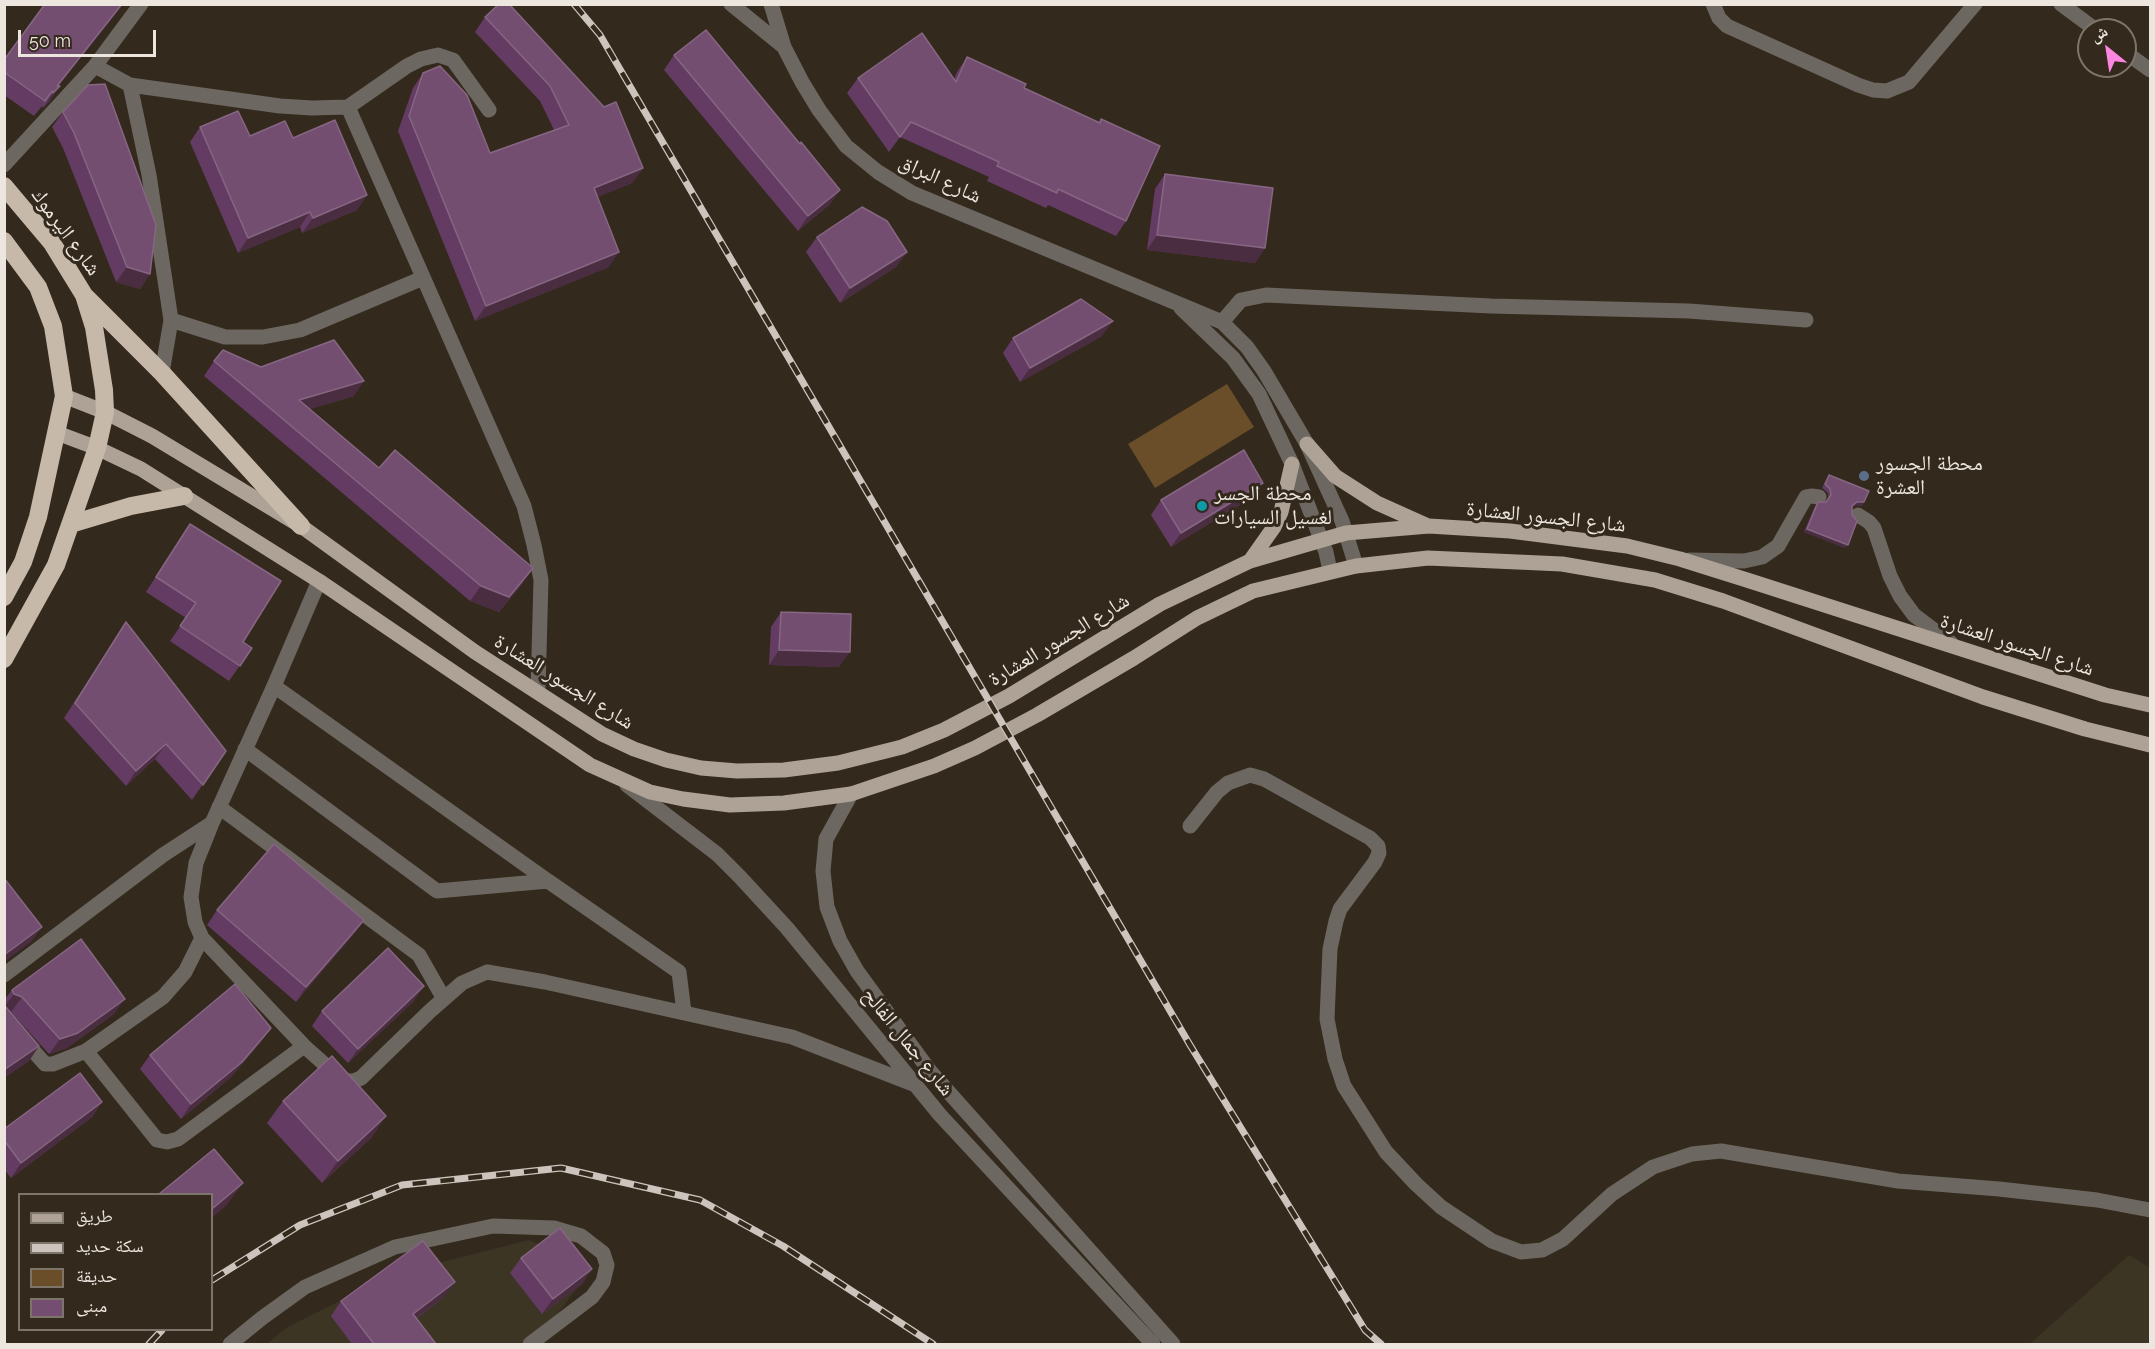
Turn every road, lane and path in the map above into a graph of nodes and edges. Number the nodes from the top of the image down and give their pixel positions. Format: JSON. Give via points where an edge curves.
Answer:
{"nodes":[{"id":1,"x":141,"y":4,"type":"edge"},
{"id":2,"x":731,"y":4,"type":"edge"},
{"id":3,"x":771,"y":4,"type":"edge"},
{"id":4,"x":1713,"y":4,"type":"edge"},
{"id":5,"x":1975,"y":4,"type":"edge"},
{"id":6,"x":2061,"y":4,"type":"edge"},
{"id":7,"x":2080,"y":18,"type":"edge"},
{"id":8,"x":784,"y":47,"type":"junction"},
{"id":9,"x":2137,"y":60,"type":"edge"},
{"id":10,"x":95,"y":66,"type":"junction"},
{"id":11,"x":2151,"y":70,"type":"edge"},
{"id":12,"x":130,"y":85,"type":"junction"},
{"id":13,"x":348,"y":106,"type":"junction"},
{"id":14,"x":489,"y":110,"type":"dead end"},
{"id":15,"x":4,"y":165,"type":"edge"},
{"id":16,"x":4,"y":186,"type":"edge"},
{"id":17,"x":4,"y":241,"type":"edge"},
{"id":18,"x":423,"y":278,"type":"junction"},
{"id":19,"x":84,"y":295,"type":"junction"},
{"id":20,"x":1172,"y":300,"type":"junction"},
{"id":21,"x":171,"y":320,"type":"junction"},
{"id":22,"x":1806,"y":320,"type":"dead end"},
{"id":23,"x":1222,"y":322,"type":"junction"},
{"id":24,"x":162,"y":373,"type":"junction"},
{"id":25,"x":64,"y":396,"type":"junction"},
{"id":26,"x":105,"y":412,"type":"junction"},
{"id":27,"x":57,"y":433,"type":"junction"},
{"id":28,"x":1307,"y":444,"type":"junction"},
{"id":29,"x":96,"y":448,"type":"junction"},
{"id":30,"x":1292,"y":464,"type":"junction"},
{"id":31,"x":184,"y":496,"type":"junction"},
{"id":32,"x":1818,"y":497,"type":"dead end"},
{"id":33,"x":1858,"y":515,"type":"dead end"},
{"id":34,"x":71,"y":524,"type":"junction"},
{"id":35,"x":301,"y":526,"type":"junction"},
{"id":36,"x":1429,"y":526,"type":"junction"},
{"id":37,"x":1346,"y":533,"type":"junction"},
{"id":38,"x":1321,"y":539,"type":"junction"},
{"id":39,"x":1680,"y":559,"type":"junction"},
{"id":40,"x":1250,"y":561,"type":"junction"},
{"id":41,"x":1356,"y":566,"type":"junction"},
{"id":42,"x":1330,"y":571,"type":"junction"},
{"id":43,"x":319,"y":581,"type":"junction"},
{"id":44,"x":4,"y":597,"type":"edge"},
{"id":45,"x":1959,"y":648,"type":"junction"},
{"id":46,"x":4,"y":659,"type":"edge"},
{"id":47,"x":274,"y":686,"type":"junction"},
{"id":48,"x":538,"y":690,"type":"junction"},
{"id":49,"x":2151,"y":705,"type":"edge"},
{"id":50,"x":2151,"y":745,"type":"edge"},
{"id":51,"x":245,"y":749,"type":"junction"},
{"id":52,"x":620,"y":779,"type":"junction"},
{"id":53,"x":851,"y":794,"type":"junction"},
{"id":54,"x":219,"y":807,"type":"junction"},
{"id":55,"x":212,"y":823,"type":"junction"},
{"id":56,"x":1190,"y":826,"type":"dead end"},
{"id":57,"x":548,"y":881,"type":"junction"},
{"id":58,"x":202,"y":938,"type":"junction"},
{"id":59,"x":4,"y":975,"type":"edge"},
{"id":60,"x":444,"y":999,"type":"junction"},
{"id":61,"x":684,"y":1012,"type":"junction"},
{"id":62,"x":4,"y":1018,"type":"edge"},
{"id":63,"x":303,"y":1046,"type":"junction"},
{"id":64,"x":86,"y":1051,"type":"junction"},
{"id":65,"x":913,"y":1084,"type":"junction"},
{"id":66,"x":2151,"y":1210,"type":"edge"},
{"id":67,"x":230,"y":1344,"type":"edge"},
{"id":68,"x":530,"y":1344,"type":"edge"},
{"id":69,"x":1153,"y":1344,"type":"edge"},
{"id":70,"x":1173,"y":1344,"type":"edge"}],
"edges":[{"from":1,"to":10,"type":"street"},
{"from":2,"to":8,"type":"street"},
{"from":3,"to":8,"type":"street","name":"شارع البراق"},
{"from":4,"to":5,"type":"street","via":[[1727,26],[1858,85],[1887,91],[1909,82]]},
{"from":6,"to":7,"type":"street"},
{"from":8,"to":20,"type":"street","name":"شارع البراق","via":[[802,82],[846,146],[878,172],[912,193]]},
{"from":9,"to":11,"type":"street"},
{"from":10,"to":12,"type":"street"},
{"from":10,"to":15,"type":"street"},
{"from":12,"to":13,"type":"street","via":[[280,106]]},
{"from":12,"to":21,"type":"street","via":[[149,175]]},
{"from":13,"to":14,"type":"street","via":[[407,66],[438,55],[453,60]]},
{"from":13,"to":18,"type":"street"},
{"from":16,"to":19,"type":"highway","name":"شارع اليرموك","via":[[52,243]]},
{"from":17,"to":25,"type":"highway","via":[[38,287],[54,326]]},
{"from":18,"to":21,"type":"street","via":[[300,330],[262,338],[225,337]]},
{"from":18,"to":48,"type":"street","via":[[524,506],[541,580]]},
{"from":19,"to":24,"type":"highway"},
{"from":19,"to":26,"type":"highway","name":"شارع اليرموك","via":[[94,327]]},
{"from":20,"to":23,"type":"street","name":"شارع البراق"},
{"from":20,"to":30,"type":"street","name":"شارع البراق","via":[[1233,358],[1268,411]]},
{"from":21,"to":24,"type":"street"},
{"from":22,"to":23,"type":"street","via":[[1689,311],[1266,295],[1241,300]]},
{"from":23,"to":28,"type":"street","name":"شارع البراق","via":[[1264,371]]},
{"from":24,"to":35,"type":"highway"},
{"from":25,"to":26,"type":"main road","name":"شارع الجسور العشارة"},
{"from":25,"to":27,"type":"highway"},
{"from":26,"to":29,"type":"highway","name":"شارع اليرموك"},
{"from":26,"to":35,"type":"main road","name":"شارع الجسور العشارة","via":[[180,452]]},
{"from":27,"to":29,"type":"main road"},
{"from":27,"to":44,"type":"highway","via":[[38,517],[23,562]]},
{"from":28,"to":36,"type":"main road","via":[[1335,476],[1377,503]]},
{"from":28,"to":37,"type":"street","name":"شارع البراق"},
{"from":29,"to":31,"type":"main road","via":[[141,469]]},
{"from":29,"to":34,"type":"highway","name":"شارع اليرموك"},
{"from":30,"to":38,"type":"street","name":"شارع البراق"},
{"from":30,"to":40,"type":"main road","via":[[1281,512]]},
{"from":31,"to":34,"type":"highway","via":[[131,506]]},
{"from":31,"to":43,"type":"main road"},
{"from":32,"to":39,"type":"street","via":[[1806,497],[1778,546],[1762,557],[1744,561]]},
{"from":33,"to":45,"type":"street","via":[[1874,528],[1890,576],[1914,615]]},
{"from":34,"to":46,"type":"highway","name":"شارع اليرموك","via":[[56,565]]},
{"from":35,"to":48,"type":"main road","name":"شارع الجسور العشارة","via":[[475,652]]},
{"from":36,"to":37,"type":"main road","name":"شارع الجسور العشارة"},
{"from":36,"to":39,"type":"main road","name":"شارع الجسور العشارة","via":[[1573,538]]},
{"from":37,"to":38,"type":"main road","name":"شارع الجسور العشارة"},
{"from":37,"to":41,"type":"street","name":"شارع البراق"},
{"from":38,"to":40,"type":"main road","name":"شارع الجسور العشارة"},
{"from":38,"to":42,"type":"street","name":"شارع البراق"},
{"from":39,"to":45,"type":"main road","name":"شارع الجسور العشارة"},
{"from":40,"to":48,"type":"main road","name":"شارع الجسور العشارة","via":[[1160,604],[1009,696],[944,730],[902,747],[838,763],[737,771],[666,760],[602,734]]},
{"from":41,"to":42,"type":"main road"},
{"from":41,"to":50,"type":"main road","via":[[1428,558],[1495,560],[1562,564],[1655,580],[1723,601],[1983,698]]},
{"from":42,"to":53,"type":"main road","via":[[1231,600],[975,748]]},
{"from":43,"to":47,"type":"street"},
{"from":43,"to":52,"type":"main road","via":[[591,765]]},
{"from":45,"to":49,"type":"main road","name":"شارع الجسور العشارة","via":[[2105,695]]},
{"from":47,"to":51,"type":"street"},
{"from":47,"to":57,"type":"street"},
{"from":51,"to":54,"type":"street"},
{"from":51,"to":57,"type":"street","via":[[437,891]]},
{"from":52,"to":53,"type":"main road","via":[[650,792],[730,805]]},
{"from":52,"to":65,"type":"street","name":"شارع جمال الفالح","via":[[717,854],[740,877],[817,964]]},
{"from":53,"to":70,"type":"street","name":"شارع جمال الفالح","via":[[826,839],[823,871],[827,906],[840,941],[929,1070]]},
{"from":54,"to":55,"type":"street"},
{"from":54,"to":60,"type":"street","via":[[418,955]]},
{"from":55,"to":58,"type":"street","via":[[192,885],[195,922]]},
{"from":55,"to":59,"type":"street","via":[[163,855]]},
{"from":56,"to":66,"type":"street","via":[[1217,792],[1250,775],[1264,778],[1378,846],[1375,862],[1340,909],[1330,949],[1327,1018],[1335,1059],[1344,1086],[1386,1152],[1441,1207],[1492,1241],[1521,1251],[1542,1250],[1563,1239],[1612,1194],[1653,1167],[1692,1154],[1721,1151],[1898,1181],[2097,1200]]},
{"from":57,"to":61,"type":"street","via":[[679,972]]},
{"from":58,"to":63,"type":"street"},
{"from":58,"to":64,"type":"street","via":[[185,972],[163,997]]},
{"from":60,"to":61,"type":"street","via":[[462,983],[487,972]]},
{"from":60,"to":63,"type":"street","via":[[354,1082],[340,1078]]},
{"from":61,"to":65,"type":"street","via":[[792,1037]]},
{"from":62,"to":64,"type":"street","via":[[45,1064]]},
{"from":63,"to":64,"type":"street","via":[[178,1139],[167,1142],[157,1140]]},
{"from":65,"to":69,"type":"street","name":"شارع جمال الفالح"},
{"from":67,"to":68,"type":"street","via":[[305,1287],[394,1247],[493,1226],[554,1228],[581,1236],[603,1253],[607,1265],[603,1282],[592,1297]]}]}
